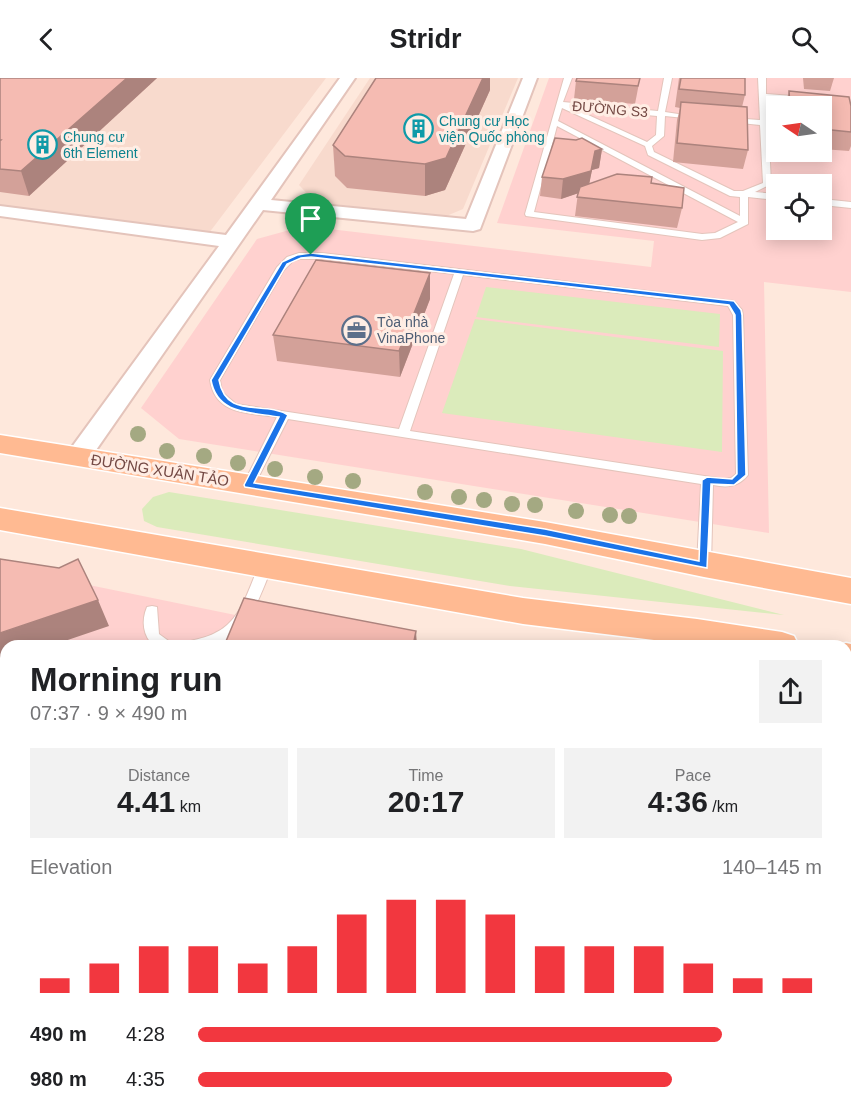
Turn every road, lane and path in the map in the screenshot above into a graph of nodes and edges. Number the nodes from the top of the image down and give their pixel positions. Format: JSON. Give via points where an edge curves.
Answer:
{"nodes":[{"id":1,"x":348,"y":78,"type":"edge"},
{"id":2,"x":530,"y":78,"type":"edge"},
{"id":3,"x":568,"y":78,"type":"edge"},
{"id":4,"x":668,"y":78,"type":"edge"},
{"id":5,"x":762,"y":78,"type":"edge"},
{"id":6,"x":763,"y":96,"type":"junction"},
{"id":7,"x":766,"y":96,"type":"edge"},
{"id":8,"x":559,"y":104,"type":"junction"},
{"id":9,"x":661,"y":114,"type":"junction"},
{"id":10,"x":707,"y":118,"type":"edge"},
{"id":11,"x":719,"y":119,"type":"edge"},
{"id":12,"x":554,"y":122,"type":"junction"},
{"id":13,"x":765,"y":123,"type":"junction"},
{"id":14,"x":648,"y":145,"type":"junction"},
{"id":15,"x":744,"y":194,"type":"junction"},
{"id":16,"x":766,"y":196,"type":"edge"},
{"id":17,"x":832,"y":203,"type":"edge"},
{"id":18,"x":260,"y":204,"type":"junction"},
{"id":19,"x":851,"y":205,"type":"edge"},
{"id":20,"x":0,"y":211,"type":"edge"},
{"id":21,"x":745,"y":222,"type":"junction"},
{"id":22,"x":232,"y":242,"type":"junction"},
{"id":23,"x":459,"y":272,"type":"junction"},
{"id":24,"x":284,"y":415,"type":"junction"},
{"id":25,"x":403,"y":433,"type":"junction"},
{"id":26,"x":0,"y":444,"type":"edge"},
{"id":27,"x":78,"y":457,"type":"junction"},
{"id":28,"x":707,"y":480,"type":"junction"},
{"id":29,"x":249,"y":485,"type":"junction"},
{"id":30,"x":0,"y":519,"type":"edge"},
{"id":31,"x":266,"y":565,"type":"junction"},
{"id":32,"x":704,"y":565,"type":"junction"},
{"id":33,"x":851,"y":591,"type":"edge"},
{"id":34,"x":152,"y":611,"type":"dead end"},
{"id":35,"x":156,"y":640,"type":"edge"},
{"id":36,"x":215,"y":640,"type":"edge"},
{"id":37,"x":746,"y":640,"type":"edge"}],
"edges":[{"from":1,"to":18,"type":"street"},
{"from":2,"to":18,"type":"street","via":[[473,225]]},
{"from":3,"to":8,"type":"lane"},
{"from":4,"to":9,"type":"lane","name":"ĐƯỜNG S3"},
{"from":5,"to":6,"type":"lane"},
{"from":6,"to":7,"type":"lane"},
{"from":6,"to":13,"type":"lane"},
{"from":8,"to":9,"type":"lane","name":"ĐƯỜNG S3"},
{"from":8,"to":12,"type":"lane"},
{"from":8,"to":14,"type":"lane"},
{"from":9,"to":10,"type":"lane","name":"ĐƯỜNG S3"},
{"from":9,"to":14,"type":"lane","name":"ĐƯỜNG S3","via":[[660,136]]},
{"from":11,"to":13,"type":"lane"},
{"from":12,"to":21,"type":"lane"},
{"from":12,"to":21,"type":"lane","via":[[529,214],[702,237],[717,236]]},
{"from":13,"to":15,"type":"lane","via":[[767,184]]},
{"from":14,"to":15,"type":"lane","via":[[651,153],[733,194]]},
{"from":15,"to":16,"type":"lane"},
{"from":15,"to":21,"type":"lane"},
{"from":17,"to":19,"type":"lane"},
{"from":18,"to":22,"type":"street"},
{"from":20,"to":22,"type":"street"},
{"from":22,"to":27,"type":"street"},
{"from":23,"to":24,"type":"lane","via":[[311,255],[284,263],[215,380],[217,393],[233,407]]},
{"from":23,"to":25,"type":"lane"},
{"from":23,"to":28,"type":"lane","via":[[735,306],[742,475],[734,482]]},
{"from":24,"to":25,"type":"lane"},
{"from":24,"to":29,"type":"lane"},
{"from":25,"to":28,"type":"lane"},
{"from":26,"to":27,"type":"main road","name":"ĐƯỜNG XUÂN TẢO"},
{"from":27,"to":29,"type":"main road","name":"ĐƯỜNG XUÂN TẢO"},
{"from":28,"to":32,"type":"lane"},
{"from":29,"to":32,"type":"main road","name":"ĐƯỜNG XUÂN TẢO","via":[[545,533]]},
{"from":30,"to":31,"type":"main road"},
{"from":31,"to":36,"type":"lane","via":[[242,620]]},
{"from":31,"to":37,"type":"main road","via":[[523,611]]},
{"from":32,"to":33,"type":"main road","name":"ĐƯỜNG XUÂN TẢO"},
{"from":34,"to":35,"type":"lane","via":[[150,633]]}]}
